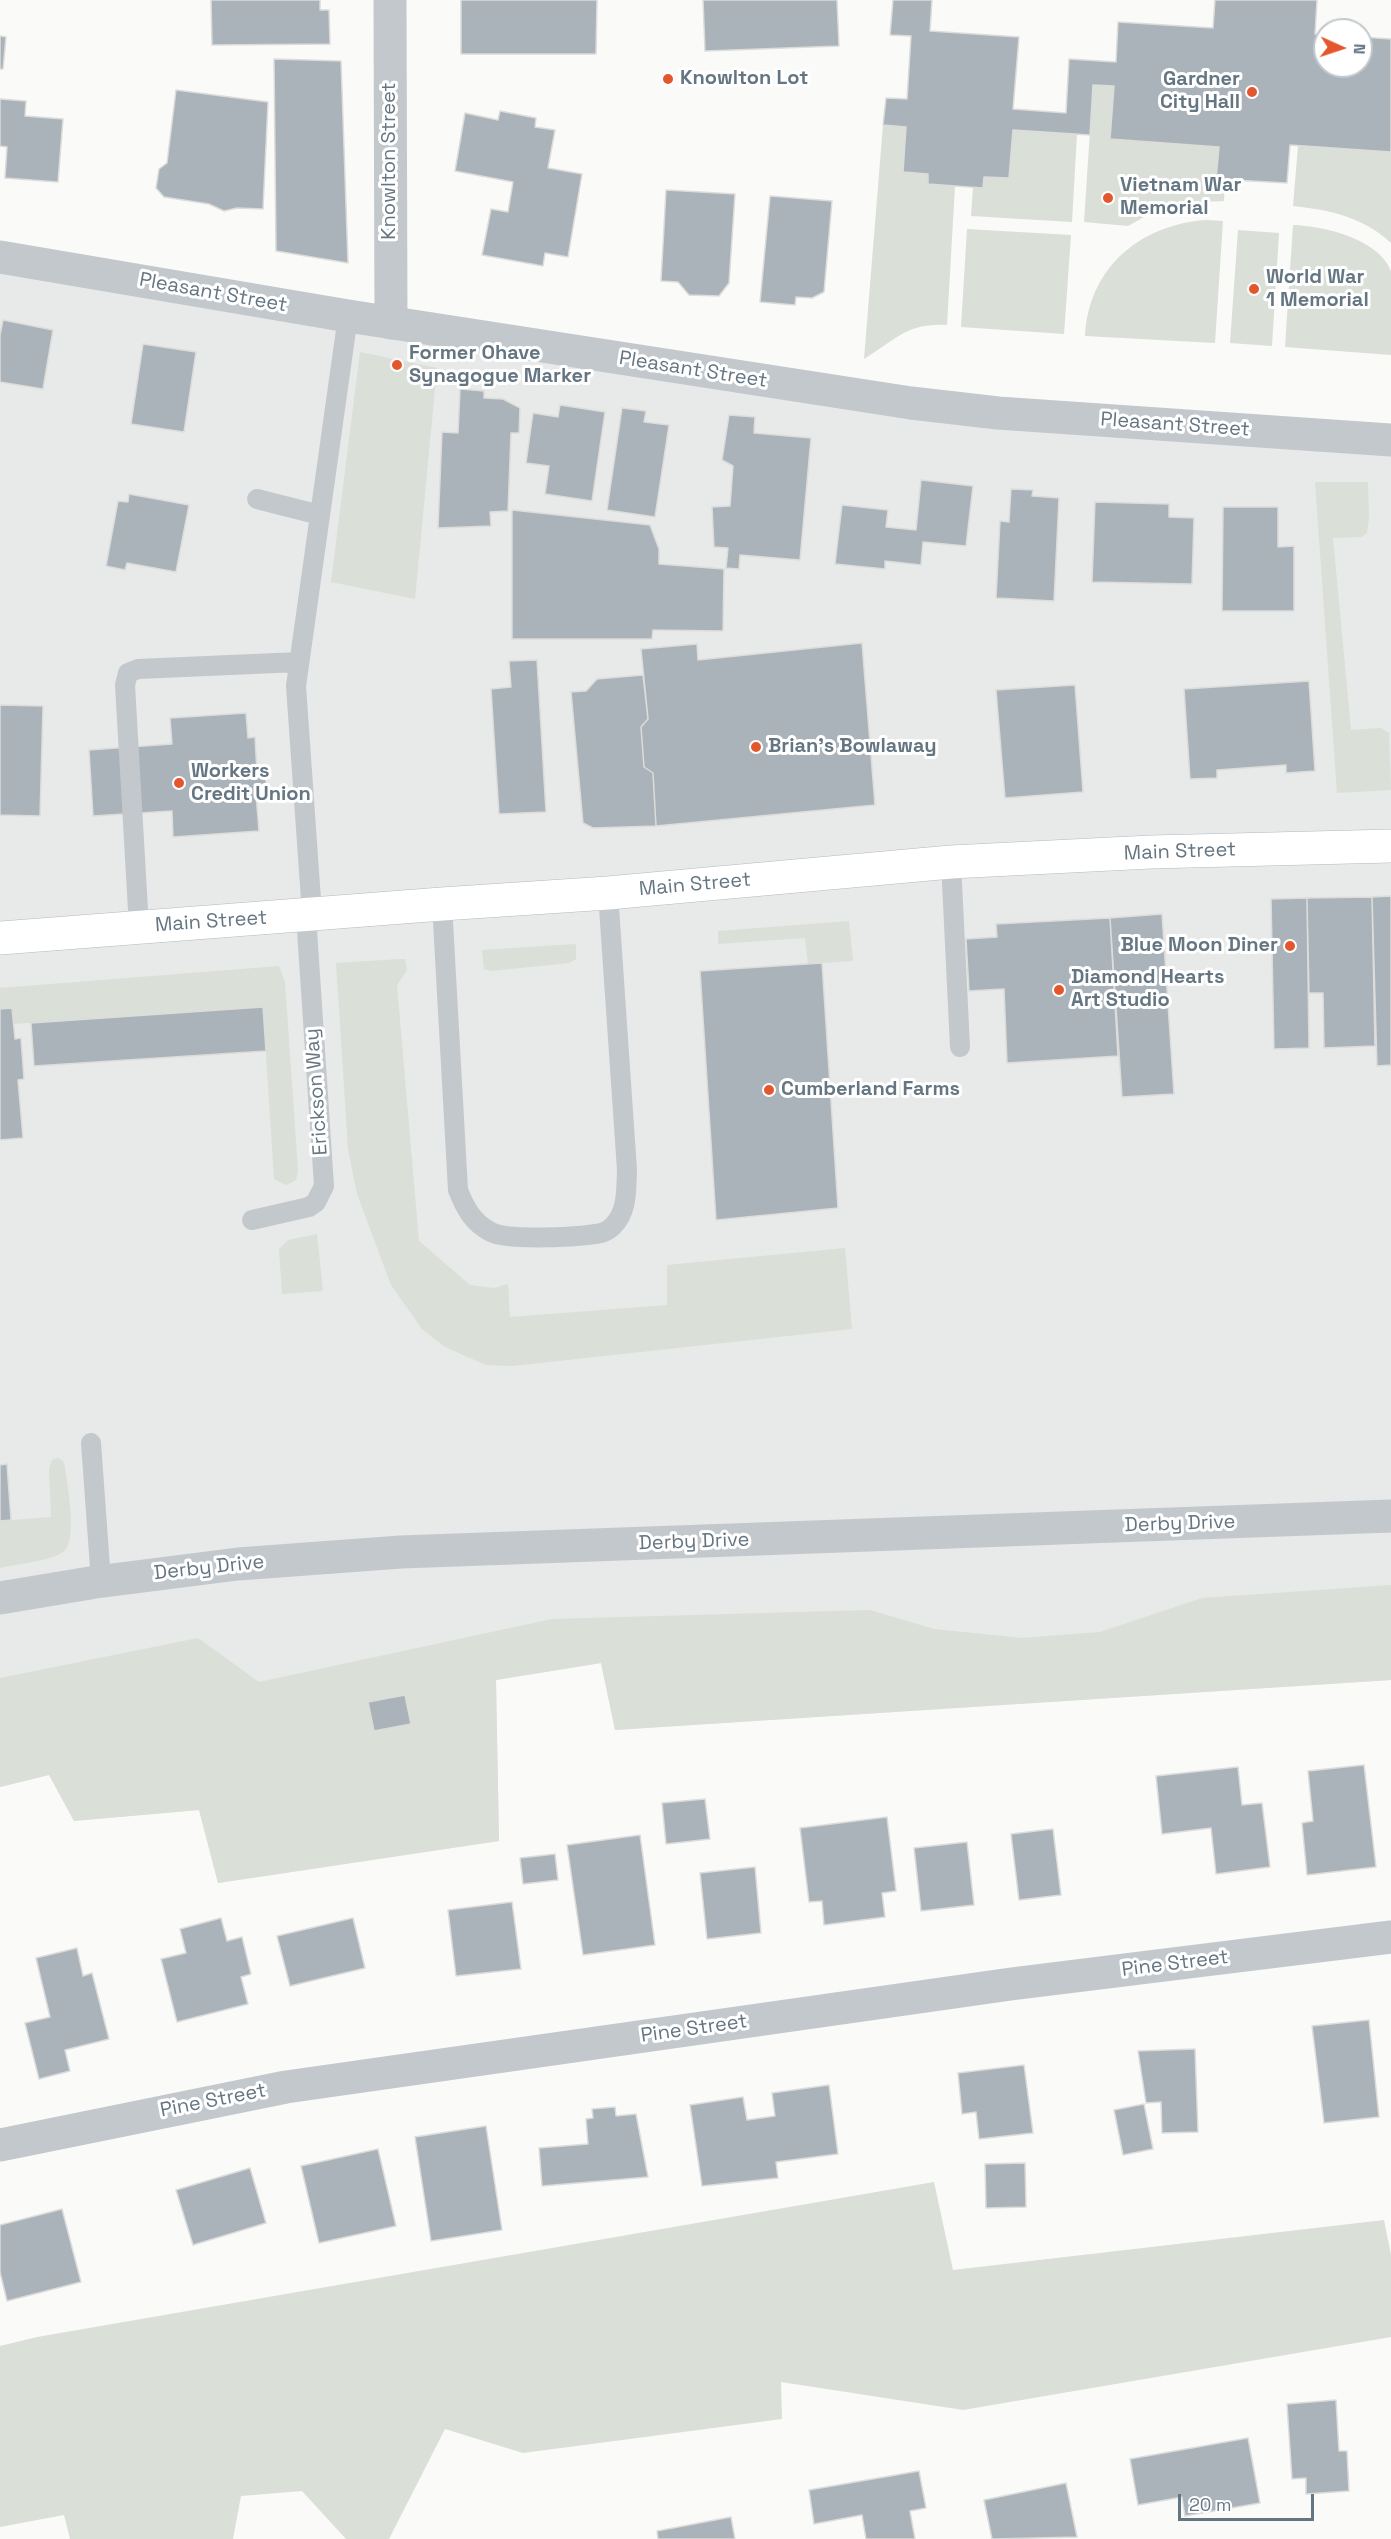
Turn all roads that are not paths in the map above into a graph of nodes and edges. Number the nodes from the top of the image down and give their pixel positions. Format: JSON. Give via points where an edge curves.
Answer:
{"nodes":[{"id":1,"x":390,"y":0,"type":"edge"},
{"id":2,"x":0,"y":256,"type":"edge"},
{"id":3,"x":348,"y":316,"type":"junction"},
{"id":4,"x":391,"y":322,"type":"junction"},
{"id":5,"x":1391,"y":440,"type":"edge"},
{"id":6,"x":256,"y":499,"type":"dead end"},
{"id":7,"x":320,"y":515,"type":"junction"},
{"id":8,"x":299,"y":662,"type":"junction"},
{"id":9,"x":1391,"y":846,"type":"edge"},
{"id":10,"x":951,"y":862,"type":"junction"},
{"id":11,"x":608,"y":893,"type":"junction"},
{"id":12,"x":442,"y":904,"type":"junction"},
{"id":13,"x":309,"y":914,"type":"junction"},
{"id":14,"x":139,"y":927,"type":"junction"},
{"id":15,"x":0,"y":938,"type":"edge"},
{"id":16,"x":960,"y":1047,"type":"dead end"},
{"id":17,"x":252,"y":1220,"type":"dead end"},
{"id":18,"x":91,"y":1443,"type":"dead end"},
{"id":19,"x":1391,"y":1516,"type":"edge"},
{"id":20,"x":101,"y":1581,"type":"junction"},
{"id":21,"x":0,"y":1598,"type":"edge"},
{"id":22,"x":1391,"y":1937,"type":"edge"},
{"id":23,"x":0,"y":2145,"type":"edge"}],
"edges":[{"from":1,"to":4,"type":"street","name":"Knowlton Street"},
{"from":2,"to":3,"type":"street","name":"Pleasant Street"},
{"from":3,"to":4,"type":"street","name":"Pleasant Street"},
{"from":3,"to":7,"type":"lane","name":"Erickson Way"},
{"from":4,"to":5,"type":"street","name":"Pleasant Street","via":[[937,406]]},
{"from":6,"to":7,"type":"lane"},
{"from":7,"to":8,"type":"lane","name":"Erickson Way"},
{"from":8,"to":13,"type":"lane","name":"Erickson Way","via":[[296,712]]},
{"from":8,"to":14,"type":"lane","via":[[138,669],[128,673],[125,685]]},
{"from":9,"to":10,"type":"main road","name":"Main Street"},
{"from":10,"to":11,"type":"main road","name":"Main Street"},
{"from":10,"to":16,"type":"lane"},
{"from":11,"to":12,"type":"main road","name":"Main Street"},
{"from":11,"to":12,"type":"lane","via":[[626,1204],[614,1225],[604,1233],[589,1235],[518,1237],[493,1233],[465,1209],[458,1190]]},
{"from":12,"to":13,"type":"main road","name":"Main Street"},
{"from":13,"to":14,"type":"main road","name":"Main Street"},
{"from":13,"to":17,"type":"lane","name":"Erickson Way","via":[[324,1186],[309,1207]]},
{"from":14,"to":15,"type":"main road","name":"Main Street"},
{"from":18,"to":20,"type":"lane"},
{"from":19,"to":20,"type":"street","name":"Derby Drive","via":[[401,1552],[238,1564]]},
{"from":20,"to":21,"type":"street","name":"Derby Drive"},
{"from":22,"to":23,"type":"street","name":"Pine Street","via":[[1011,1984],[298,2085]]}]}
